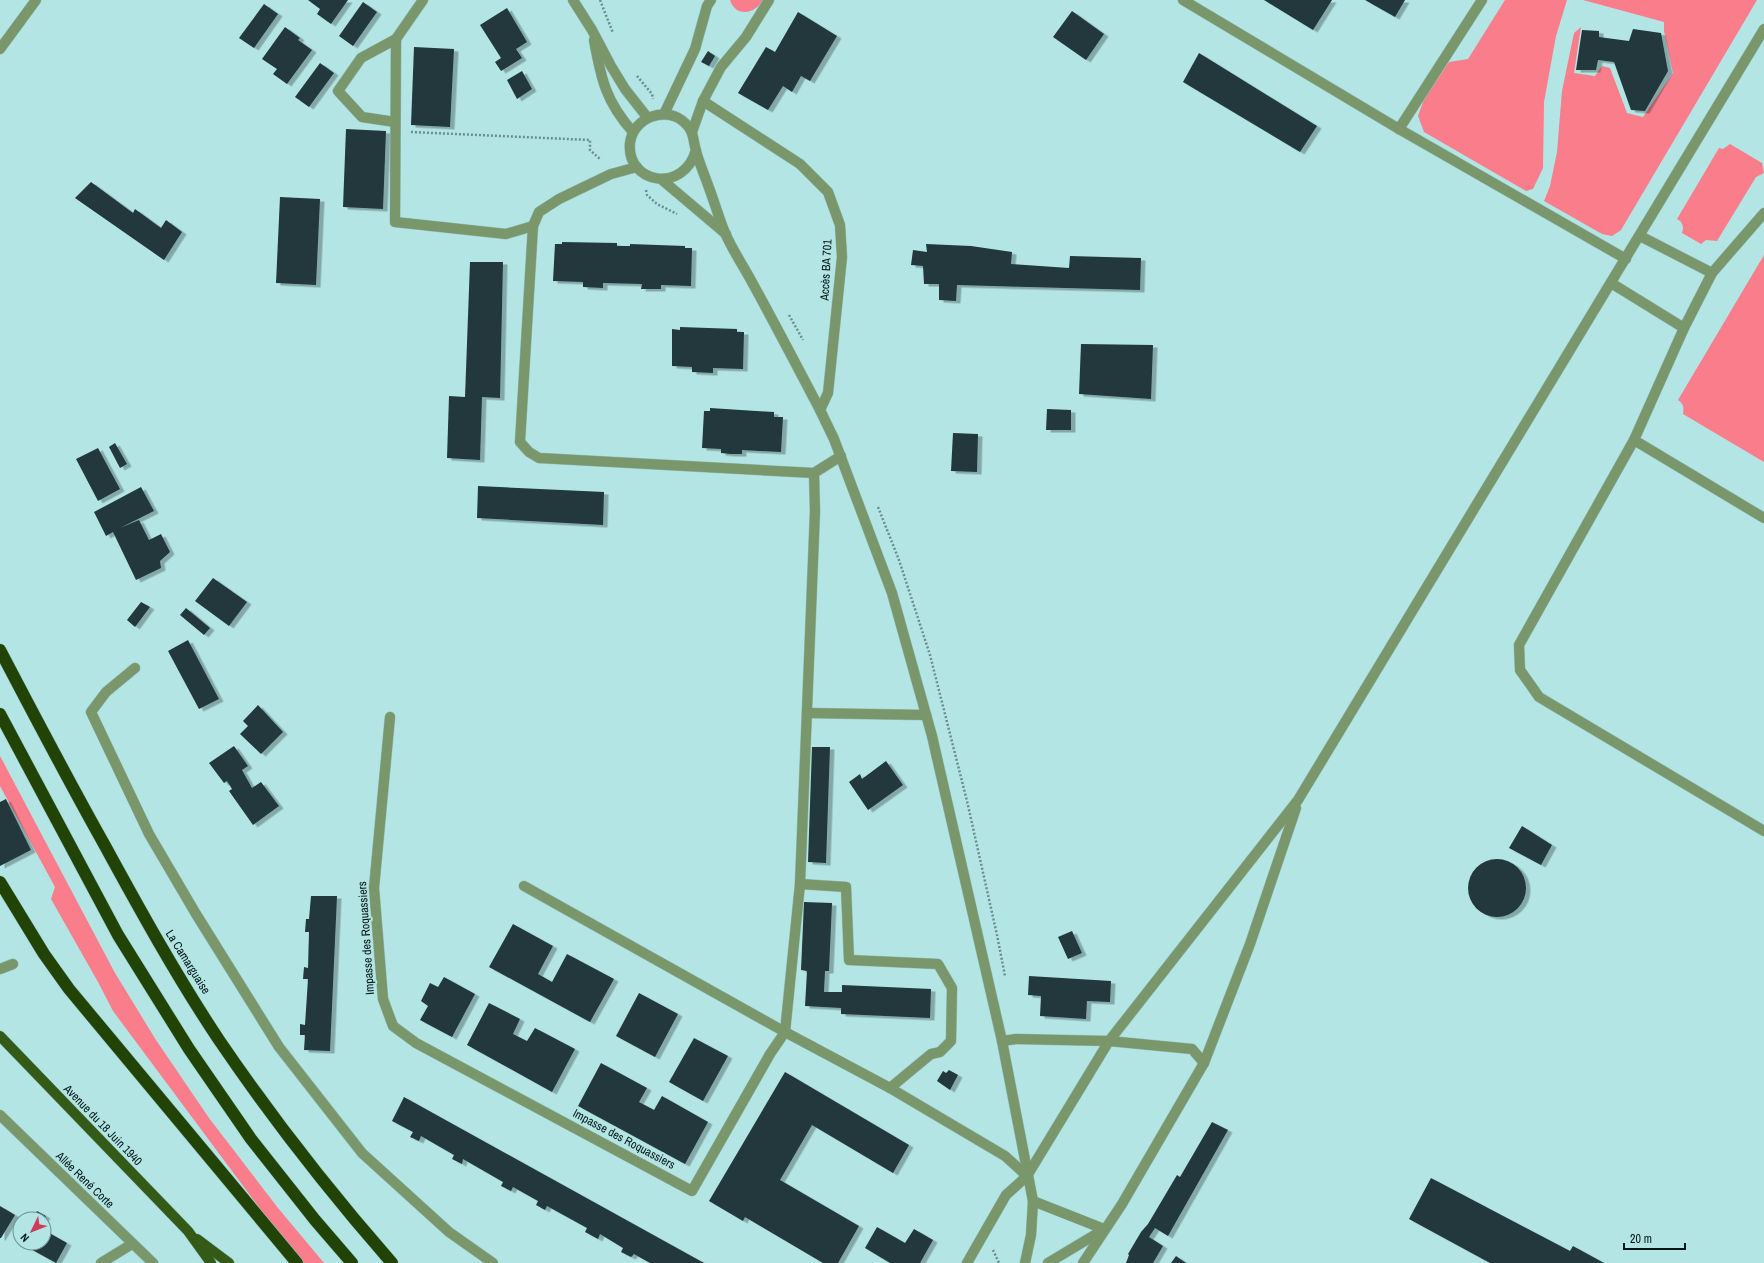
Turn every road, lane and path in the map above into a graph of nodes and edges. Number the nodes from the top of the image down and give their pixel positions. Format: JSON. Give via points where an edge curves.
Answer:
{"nodes":[{"id":1,"x":36,"y":0,"type":"edge"},
{"id":2,"x":424,"y":0,"type":"edge"},
{"id":3,"x":573,"y":0,"type":"edge"},
{"id":4,"x":711,"y":0,"type":"edge"},
{"id":5,"x":769,"y":0,"type":"edge"},
{"id":6,"x":1183,"y":0,"type":"edge"},
{"id":7,"x":1482,"y":0,"type":"edge"},
{"id":8,"x":600,"y":1,"type":"edge"},
{"id":9,"x":1764,"y":29,"type":"edge"},
{"id":10,"x":592,"y":30,"type":"junction"},
{"id":11,"x":614,"y":35,"type":"dead end"},
{"id":12,"x":396,"y":39,"type":"junction"},
{"id":13,"x":0,"y":49,"type":"edge"},
{"id":14,"x":703,"y":101,"type":"junction"},
{"id":15,"x":664,"y":114,"type":"junction"},
{"id":16,"x":647,"y":118,"type":"junction"},
{"id":17,"x":395,"y":125,"type":"junction"},
{"id":18,"x":1399,"y":129,"type":"junction"},
{"id":19,"x":633,"y":132,"type":"junction"},
{"id":20,"x":692,"y":132,"type":"junction"},
{"id":21,"x":696,"y":150,"type":"junction"},
{"id":22,"x":601,"y":160,"type":"dead end"},
{"id":23,"x":641,"y":170,"type":"junction"},
{"id":24,"x":661,"y":179,"type":"junction"},
{"id":25,"x":1764,"y":213,"type":"edge"},
{"id":26,"x":683,"y":218,"type":"dead end"},
{"id":27,"x":533,"y":226,"type":"junction"},
{"id":28,"x":726,"y":234,"type":"junction"},
{"id":29,"x":1640,"y":236,"type":"junction"},
{"id":30,"x":1626,"y":259,"type":"junction"},
{"id":31,"x":1712,"y":273,"type":"junction"},
{"id":32,"x":1611,"y":284,"type":"junction"},
{"id":33,"x":1684,"y":328,"type":"junction"},
{"id":34,"x":820,"y":410,"type":"junction"},
{"id":35,"x":1634,"y":440,"type":"junction"},
{"id":36,"x":840,"y":456,"type":"junction"},
{"id":37,"x":814,"y":473,"type":"junction"},
{"id":38,"x":877,"y":506,"type":"dead end"},
{"id":39,"x":1764,"y":518,"type":"edge"},
{"id":40,"x":0,"y":650,"type":"edge"},
{"id":41,"x":135,"y":668,"type":"dead end"},
{"id":42,"x":807,"y":713,"type":"junction"},
{"id":43,"x":0,"y":714,"type":"edge"},
{"id":44,"x":926,"y":715,"type":"junction"},
{"id":45,"x":390,"y":717,"type":"dead end"},
{"id":46,"x":1298,"y":800,"type":"junction"},
{"id":47,"x":1764,"y":831,"type":"edge"},
{"id":48,"x":0,"y":882,"type":"edge"},
{"id":49,"x":800,"y":884,"type":"junction"},
{"id":50,"x":524,"y":886,"type":"dead end"},
{"id":51,"x":13,"y":964,"type":"dead end"},
{"id":52,"x":0,"y":969,"type":"edge"},
{"id":53,"x":1005,"y":978,"type":"dead end"},
{"id":54,"x":786,"y":1032,"type":"junction"},
{"id":55,"x":0,"y":1036,"type":"edge"},
{"id":56,"x":1002,"y":1041,"type":"junction"},
{"id":57,"x":1109,"y":1041,"type":"junction"},
{"id":58,"x":1204,"y":1063,"type":"junction"},
{"id":59,"x":890,"y":1088,"type":"junction"},
{"id":60,"x":0,"y":1115,"type":"edge"},
{"id":61,"x":1027,"y":1176,"type":"junction"},
{"id":62,"x":1033,"y":1201,"type":"junction"},
{"id":63,"x":1104,"y":1229,"type":"junction"},
{"id":64,"x":188,"y":1232,"type":"junction"},
{"id":65,"x":132,"y":1244,"type":"junction"},
{"id":66,"x":101,"y":1263,"type":"edge"},
{"id":67,"x":153,"y":1263,"type":"edge"},
{"id":68,"x":211,"y":1263,"type":"edge"},
{"id":69,"x":228,"y":1263,"type":"edge"},
{"id":70,"x":297,"y":1263,"type":"edge"},
{"id":71,"x":352,"y":1263,"type":"edge"},
{"id":72,"x":392,"y":1263,"type":"edge"},
{"id":73,"x":493,"y":1263,"type":"edge"},
{"id":74,"x":968,"y":1263,"type":"edge"},
{"id":75,"x":1025,"y":1263,"type":"edge"},
{"id":76,"x":1048,"y":1263,"type":"edge"},
{"id":77,"x":1083,"y":1263,"type":"edge"}],
"edges":[{"from":1,"to":13,"type":"street"},
{"from":2,"to":12,"type":"street"},
{"from":3,"to":10,"type":"street"},
{"from":4,"to":15,"type":"street","via":[[707,6],[696,49]]},
{"from":5,"to":14,"type":"street","via":[[746,37],[721,67]]},
{"from":6,"to":18,"type":"street"},
{"from":7,"to":18,"type":"street"},
{"from":8,"to":11,"type":"path"},
{"from":9,"to":29,"type":"street"},
{"from":10,"to":16,"type":"street","via":[[621,83]]},
{"from":10,"to":19,"type":"street","via":[[599,72],[607,94],[619,116]]},
{"from":12,"to":17,"type":"street"},
{"from":12,"to":17,"type":"street","via":[[361,58],[338,91],[362,117]]},
{"from":14,"to":20,"type":"street"},
{"from":14,"to":34,"type":"street","name":"Accès BA 701","via":[[800,164],[828,192],[840,225],[842,257],[828,393]]},
{"from":15,"to":16,"type":"street"},
{"from":15,"to":20,"type":"street","via":[[675,116]]},
{"from":16,"to":19,"type":"street"},
{"from":17,"to":22,"type":"path","via":[[408,132],[590,140],[590,150]]},
{"from":17,"to":27,"type":"street","via":[[395,222],[506,234]]},
{"from":18,"to":30,"type":"street"},
{"from":19,"to":23,"type":"street","via":[[630,143],[632,157]]},
{"from":20,"to":21,"type":"street"},
{"from":21,"to":24,"type":"street","via":[[687,169],[672,178]]},
{"from":21,"to":28,"type":"street"},
{"from":23,"to":24,"type":"street"},
{"from":23,"to":26,"type":"path","via":[[647,195],[657,204]]},
{"from":23,"to":27,"type":"street","via":[[611,174],[559,200],[540,212]]},
{"from":24,"to":28,"type":"street"},
{"from":25,"to":31,"type":"street"},
{"from":27,"to":37,"type":"street","via":[[520,442],[529,452],[539,458]]},
{"from":28,"to":34,"type":"street"},
{"from":29,"to":30,"type":"street"},
{"from":29,"to":31,"type":"street"},
{"from":30,"to":32,"type":"street"},
{"from":31,"to":33,"type":"street"},
{"from":32,"to":33,"type":"street"},
{"from":32,"to":46,"type":"street"},
{"from":33,"to":35,"type":"street"},
{"from":34,"to":36,"type":"street"},
{"from":35,"to":39,"type":"street"},
{"from":35,"to":47,"type":"street","via":[[1519,645],[1520,670],[1539,697]]},
{"from":36,"to":37,"type":"street"},
{"from":36,"to":44,"type":"street","via":[[892,593]]},
{"from":37,"to":42,"type":"street","via":[[815,511]]},
{"from":38,"to":53,"type":"path","via":[[899,560],[930,655],[969,809]]},
{"from":40,"to":72,"type":"highway","name":"La Camarguaise","via":[[144,918],[219,1039],[276,1121],[344,1208]]},
{"from":41,"to":73,"type":"street","via":[[106,692],[91,712],[149,834],[196,914],[279,1047],[362,1153],[449,1232]]},
{"from":42,"to":44,"type":"street"},
{"from":42,"to":49,"type":"street"},
{"from":43,"to":71,"type":"highway","via":[[118,935],[189,1050],[251,1139]]},
{"from":44,"to":56,"type":"street"},
{"from":45,"to":54,"type":"street","name":"Impasse des Roquassiers","via":[[374,888],[384,999],[393,1026],[416,1043],[692,1191],[770,1054]]},
{"from":46,"to":57,"type":"street"},
{"from":46,"to":58,"type":"street","via":[[1250,944]]},
{"from":48,"to":70,"type":"highway","via":[[44,954],[69,989]]},
{"from":49,"to":54,"type":"street"},
{"from":49,"to":59,"type":"street","via":[[846,887],[850,960],[938,964],[952,988],[951,1041]]},
{"from":50,"to":54,"type":"street"},
{"from":51,"to":52,"type":"street"},
{"from":54,"to":59,"type":"street"},
{"from":55,"to":64,"type":"main road","name":"Avenue du 18 Juin 1940"},
{"from":56,"to":57,"type":"street"},
{"from":56,"to":61,"type":"street"},
{"from":57,"to":58,"type":"street","via":[[1192,1049]]},
{"from":57,"to":61,"type":"street"},
{"from":58,"to":63,"type":"street","via":[[1122,1204]]},
{"from":59,"to":61,"type":"street","via":[[1005,1156]]},
{"from":60,"to":65,"type":"street","name":"Allée René Corte"},
{"from":61,"to":62,"type":"street"},
{"from":61,"to":74,"type":"street","via":[[1006,1194]]},
{"from":62,"to":63,"type":"street"},
{"from":62,"to":75,"type":"street","via":[[1031,1235]]},
{"from":63,"to":76,"type":"street"},
{"from":63,"to":77,"type":"street"},
{"from":64,"to":68,"type":"main road","name":"Avenue du 18 Juin 1940"},
{"from":64,"to":69,"type":"main road","name":"Avenue du 18 Juin 1940"},
{"from":65,"to":66,"type":"street"},
{"from":65,"to":67,"type":"street","name":"Allée René Corte"}]}
